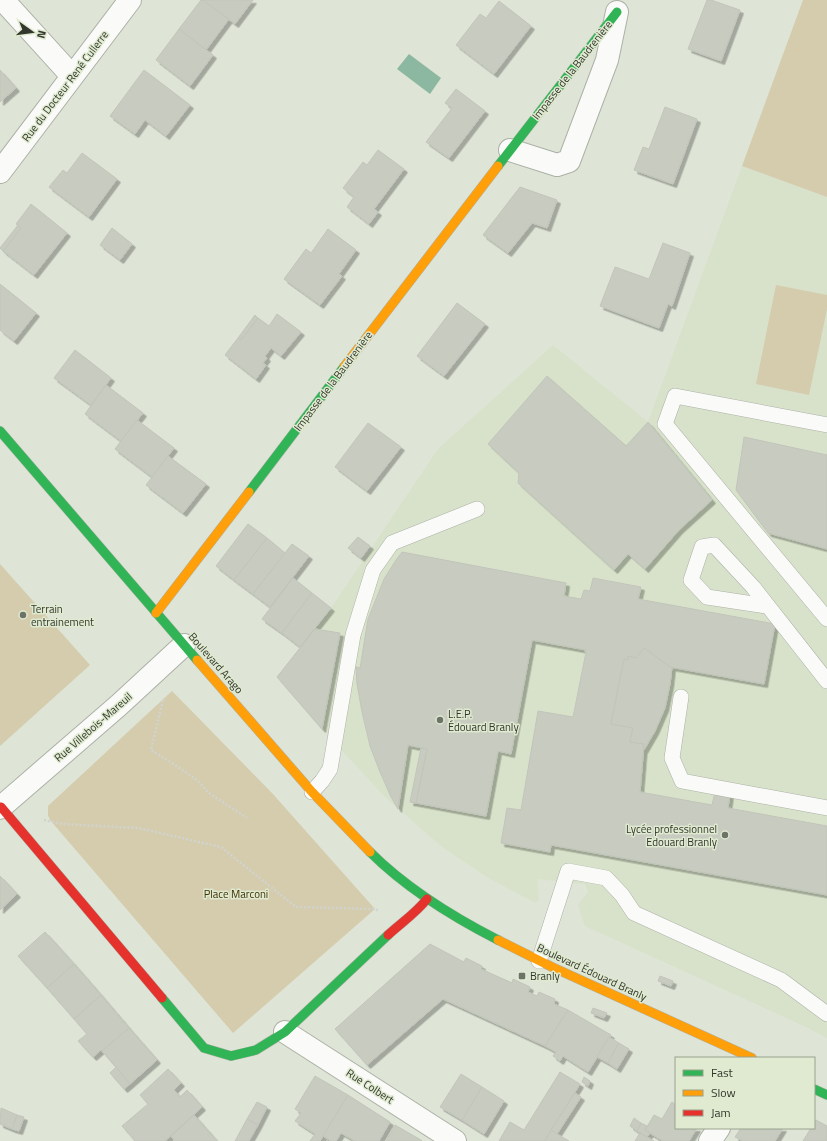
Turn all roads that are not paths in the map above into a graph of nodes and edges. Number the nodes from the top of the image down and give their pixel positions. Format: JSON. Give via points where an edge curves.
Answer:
{"nodes":[{"id":1,"x":3,"y":0,"type":"edge"},
{"id":2,"x":130,"y":0,"type":"edge"},
{"id":3,"x":617,"y":12,"type":"joint"},
{"id":4,"x":72,"y":76,"type":"junction"},
{"id":5,"x":510,"y":150,"type":"junction"},
{"id":6,"x":0,"y":172,"type":"edge"},
{"id":7,"x":827,"y":425,"type":"edge"},
{"id":8,"x":0,"y":431,"type":"edge"},
{"id":9,"x":477,"y":509,"type":"dead end"},
{"id":10,"x":767,"y":606,"type":"junction"},
{"id":11,"x":156,"y":613,"type":"junction"},
{"id":12,"x":827,"y":619,"type":"edge"},
{"id":13,"x":184,"y":645,"type":"junction"},
{"id":14,"x":827,"y":680,"type":"edge"},
{"id":15,"x":682,"y":697,"type":"dead end"},
{"id":16,"x":312,"y":792,"type":"junction"},
{"id":17,"x":0,"y":807,"type":"edge"},
{"id":18,"x":827,"y":808,"type":"edge"},
{"id":19,"x":427,"y":898,"type":"junction"},
{"id":20,"x":538,"y":960,"type":"junction"},
{"id":21,"x":827,"y":1014,"type":"edge"},
{"id":22,"x":285,"y":1032,"type":"junction"},
{"id":23,"x":750,"y":1057,"type":"edge"},
{"id":24,"x":815,"y":1089,"type":"edge"},
{"id":25,"x":827,"y":1095,"type":"edge"},
{"id":26,"x":717,"y":1129,"type":"edge"},
{"id":27,"x":455,"y":1141,"type":"edge"},
{"id":28,"x":710,"y":1141,"type":"edge"}],
"edges":[{"from":1,"to":4,"type":"street"},
{"from":2,"to":4,"type":"street","name":"Rue du Docteur René Cullerre"},
{"from":3,"to":5,"type":"street","name":"Impasse de la Baudrenière"},
{"from":3,"to":5,"type":"street","name":"Impasse de la Baudrenière","via":[[607,60],[570,161],[557,165]]},
{"from":4,"to":6,"type":"street","name":"Rue du Docteur René Cullerre"},
{"from":5,"to":11,"type":"street","name":"Impasse de la Baudrenière"},
{"from":7,"to":12,"type":"lane","via":[[675,396],[665,424]]},
{"from":8,"to":11,"type":"street","name":"Boulevard Arago"},
{"from":9,"to":16,"type":"lane","via":[[392,543],[373,570],[353,635],[330,769]]},
{"from":10,"to":10,"type":"lane","via":[[714,545],[702,547],[691,580],[707,597]]},
{"from":10,"to":14,"type":"lane"},
{"from":11,"to":13,"type":"street","name":"Boulevard Arago"},
{"from":13,"to":16,"type":"street","name":"Boulevard Arago"},
{"from":13,"to":17,"type":"street","name":"Rue Villebois-Mareuil","via":[[119,705]]},
{"from":15,"to":18,"type":"lane","via":[[672,758],[682,781]]},
{"from":16,"to":19,"type":"street","name":"Boulevard Arago","via":[[383,865]]},
{"from":17,"to":22,"type":"street","via":[[204,1048],[230,1056],[256,1050]]},
{"from":19,"to":20,"type":"street","name":"Boulevard Édouard Branly","via":[[484,933]]},
{"from":19,"to":22,"type":"street","via":[[418,910]]},
{"from":20,"to":21,"type":"lane","via":[[568,870],[606,878],[622,895],[634,914],[781,980]]},
{"from":20,"to":23,"type":"street","name":"Boulevard Édouard Branly"},
{"from":22,"to":27,"type":"street","name":"Rue Colbert"},
{"from":24,"to":25,"type":"street"},
{"from":26,"to":28,"type":"street"}]}
